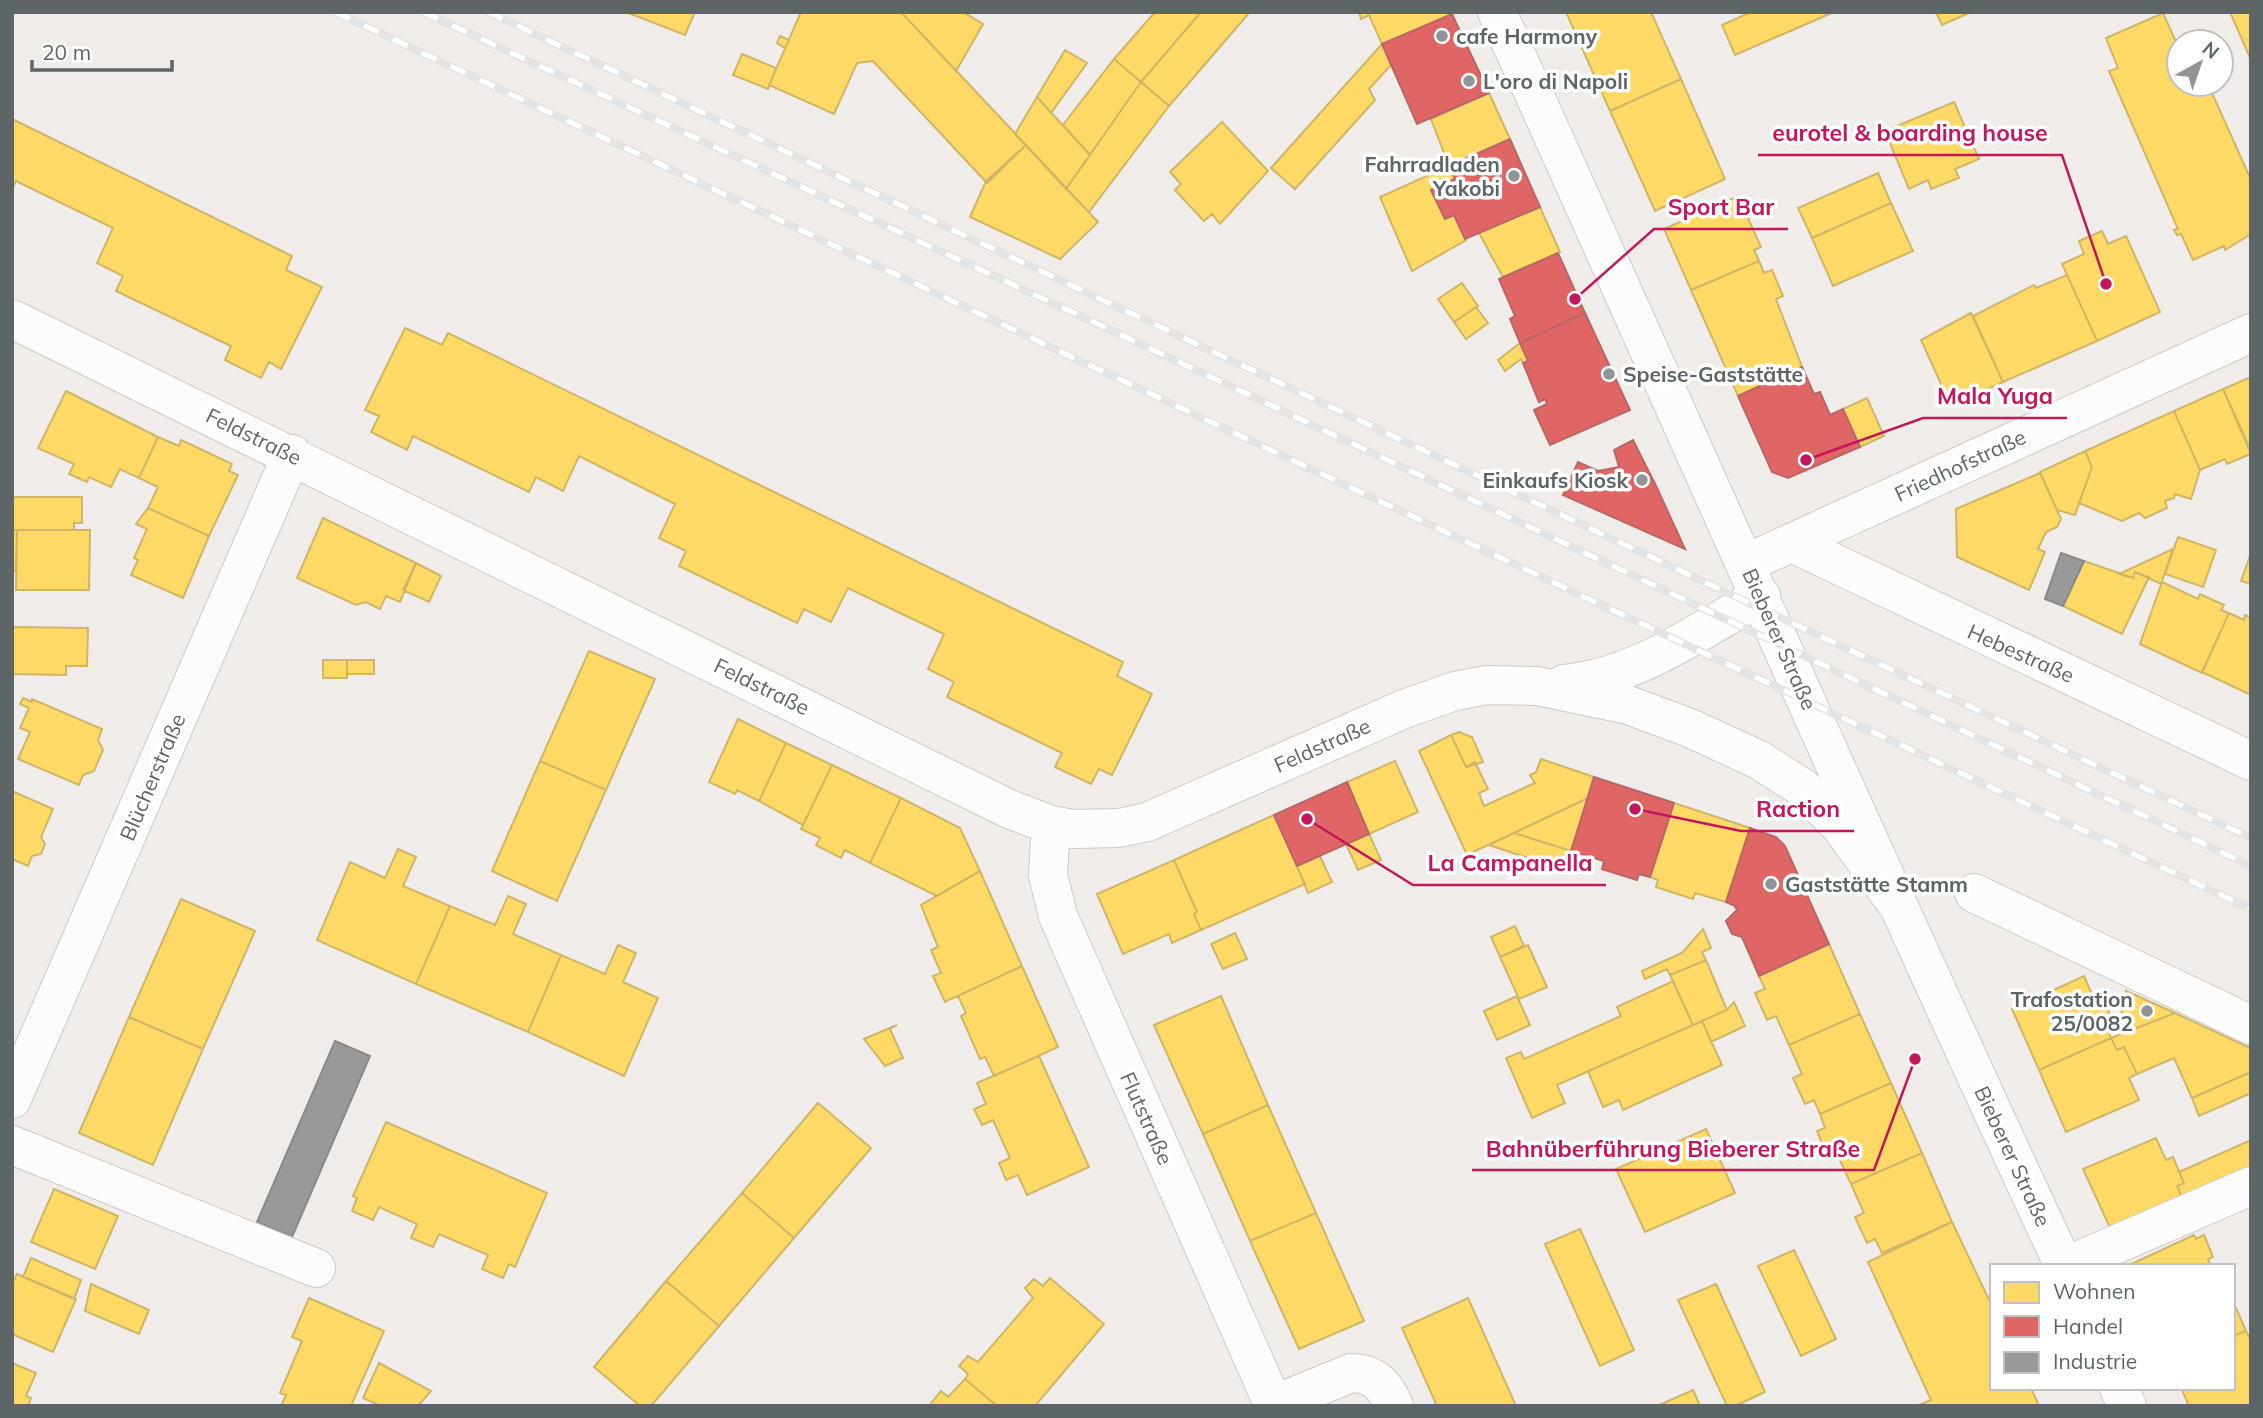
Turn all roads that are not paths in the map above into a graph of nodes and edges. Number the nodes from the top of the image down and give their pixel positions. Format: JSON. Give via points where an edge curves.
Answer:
{"nodes":[{"id":1,"x":1497,"y":12,"type":"edge"},
{"id":2,"x":12,"y":319,"type":"edge"},
{"id":3,"x":2251,"y":333,"type":"edge"},
{"id":4,"x":292,"y":454,"type":"junction"},
{"id":5,"x":1791,"y":543,"type":"junction"},
{"id":6,"x":1754,"y":580,"type":"junction"},
{"id":7,"x":1537,"y":686,"type":"junction"},
{"id":8,"x":2251,"y":761,"type":"edge"},
{"id":9,"x":1051,"y":825,"type":"junction"},
{"id":10,"x":1974,"y":893,"type":"dead end"},
{"id":11,"x":1897,"y":904,"type":"junction"},
{"id":12,"x":2251,"y":1026,"type":"edge"},
{"id":13,"x":12,"y":1099,"type":"edge"},
{"id":14,"x":12,"y":1145,"type":"edge"},
{"id":15,"x":2251,"y":1186,"type":"edge"},
{"id":16,"x":2064,"y":1264,"type":"edge"},
{"id":17,"x":2070,"y":1264,"type":"edge"},
{"id":18,"x":316,"y":1268,"type":"dead end"},
{"id":19,"x":2120,"y":1390,"type":"edge"},
{"id":20,"x":1274,"y":1405,"type":"edge"},
{"id":21,"x":1395,"y":1406,"type":"edge"},
{"id":22,"x":2127,"y":1406,"type":"edge"}],
"edges":[{"from":1,"to":6,"type":"street","name":"Bieberer Straße"},
{"from":2,"to":4,"type":"street","name":"Feldstraße"},
{"from":3,"to":5,"type":"street","name":"Friedhofstraße"},
{"from":4,"to":9,"type":"street","name":"Feldstraße","via":[[1009,809]]},
{"from":4,"to":13,"type":"street","name":"Blücherstraße"},
{"from":5,"to":6,"type":"street","name":"Friedhofstraße"},
{"from":5,"to":8,"type":"street","name":"Hebestraße"},
{"from":6,"to":7,"type":"street","name":"Feldstraße","via":[[1625,671],[1588,681]]},
{"from":6,"to":11,"type":"street","name":"Bieberer Straße"},
{"from":7,"to":9,"type":"street","name":"Feldstraße","via":[[1487,685],[1455,691],[1147,821],[1095,830]]},
{"from":7,"to":11,"type":"street","name":"Feldstraße","via":[[1628,705],[1759,760],[1803,788],[1841,827]]},
{"from":9,"to":20,"type":"street","name":"Flutstraße","via":[[1048,875],[1058,916]]},
{"from":10,"to":12,"type":"street"},
{"from":11,"to":16,"type":"street","name":"Bieberer Straße"},
{"from":14,"to":18,"type":"street"},
{"from":15,"to":17,"type":"street"},
{"from":19,"to":22,"type":"street"},
{"from":20,"to":21,"type":"street","name":"Flutstraße","via":[[1351,1373],[1363,1373],[1388,1390]]}]}
